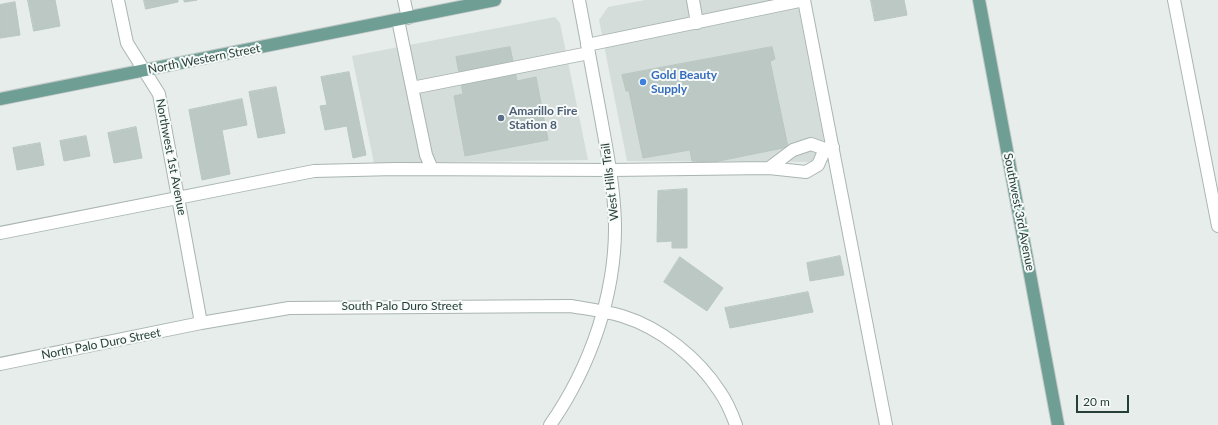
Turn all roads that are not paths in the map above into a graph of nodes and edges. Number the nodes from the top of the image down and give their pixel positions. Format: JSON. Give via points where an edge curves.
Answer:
{"nodes":[{"id":1,"x":118,"y":0,"type":"edge"},
{"id":2,"x":404,"y":0,"type":"edge"},
{"id":3,"x":495,"y":0,"type":"edge"},
{"id":4,"x":579,"y":0,"type":"edge"},
{"id":5,"x":693,"y":0,"type":"edge"},
{"id":6,"x":804,"y":0,"type":"edge"},
{"id":7,"x":979,"y":0,"type":"edge"},
{"id":8,"x":1174,"y":0,"type":"edge"},
{"id":9,"x":403,"y":19,"type":"junction"},
{"id":10,"x":697,"y":23,"type":"junction"},
{"id":11,"x":588,"y":49,"type":"junction"},
{"id":12,"x":144,"y":71,"type":"junction"},
{"id":13,"x":412,"y":88,"type":"junction"},
{"id":14,"x":0,"y":99,"type":"edge"},
{"id":15,"x":829,"y":148,"type":"junction"},
{"id":16,"x":769,"y":168,"type":"junction"},
{"id":17,"x":432,"y":169,"type":"junction"},
{"id":18,"x":611,"y":170,"type":"junction"},
{"id":19,"x":178,"y":197,"type":"junction"},
{"id":20,"x":1218,"y":226,"type":"edge"},
{"id":21,"x":0,"y":233,"type":"edge"},
{"id":22,"x":604,"y":312,"type":"junction"},
{"id":23,"x":201,"y":323,"type":"junction"},
{"id":24,"x":0,"y":364,"type":"edge"},
{"id":25,"x":550,"y":425,"type":"edge"},
{"id":26,"x":736,"y":425,"type":"edge"},
{"id":27,"x":886,"y":425,"type":"edge"},
{"id":28,"x":1058,"y":425,"type":"edge"}],
"edges":[{"from":1,"to":12,"type":"street","name":"Northwest 1st Avenue","via":[[127,43]]},
{"from":2,"to":9,"type":"street"},
{"from":3,"to":9,"type":"main road","name":"North Western Street"},
{"from":4,"to":11,"type":"street","name":"West Hills Trail"},
{"from":5,"to":10,"type":"street"},
{"from":6,"to":10,"type":"street"},
{"from":6,"to":15,"type":"street"},
{"from":7,"to":28,"type":"main road","name":"Southwest 3rd Avenue"},
{"from":8,"to":20,"type":"street"},
{"from":9,"to":12,"type":"main road","name":"North Western Street"},
{"from":9,"to":13,"type":"street"},
{"from":10,"to":11,"type":"street"},
{"from":11,"to":13,"type":"street"},
{"from":11,"to":18,"type":"street","name":"West Hills Trail"},
{"from":12,"to":14,"type":"main road","name":"North Western Street"},
{"from":12,"to":19,"type":"street","name":"Northwest 1st Avenue","via":[[159,94]]},
{"from":13,"to":17,"type":"street","via":[[426,155]]},
{"from":15,"to":16,"type":"street","via":[[811,144],[793,150]]},
{"from":15,"to":16,"type":"street","via":[[818,166],[806,172]]},
{"from":15,"to":27,"type":"street"},
{"from":16,"to":18,"type":"street"},
{"from":17,"to":18,"type":"street"},
{"from":17,"to":19,"type":"street","via":[[314,171]]},
{"from":18,"to":22,"type":"street","name":"West Hills Trail","via":[[615,225]]},
{"from":19,"to":21,"type":"street"},
{"from":19,"to":23,"type":"street","name":"Northwest 1st Avenue"},
{"from":22,"to":23,"type":"street","name":"South Palo Duro Street","via":[[571,306],[310,307],[270,310]]},
{"from":22,"to":25,"type":"street","name":"West Hills Trail","via":[[585,365]]},
{"from":22,"to":26,"type":"street","name":"South Palo Duro Street","via":[[623,316],[641,324],[676,345],[692,359],[720,392]]},
{"from":23,"to":24,"type":"street","name":"North Palo Duro Street"}]}
